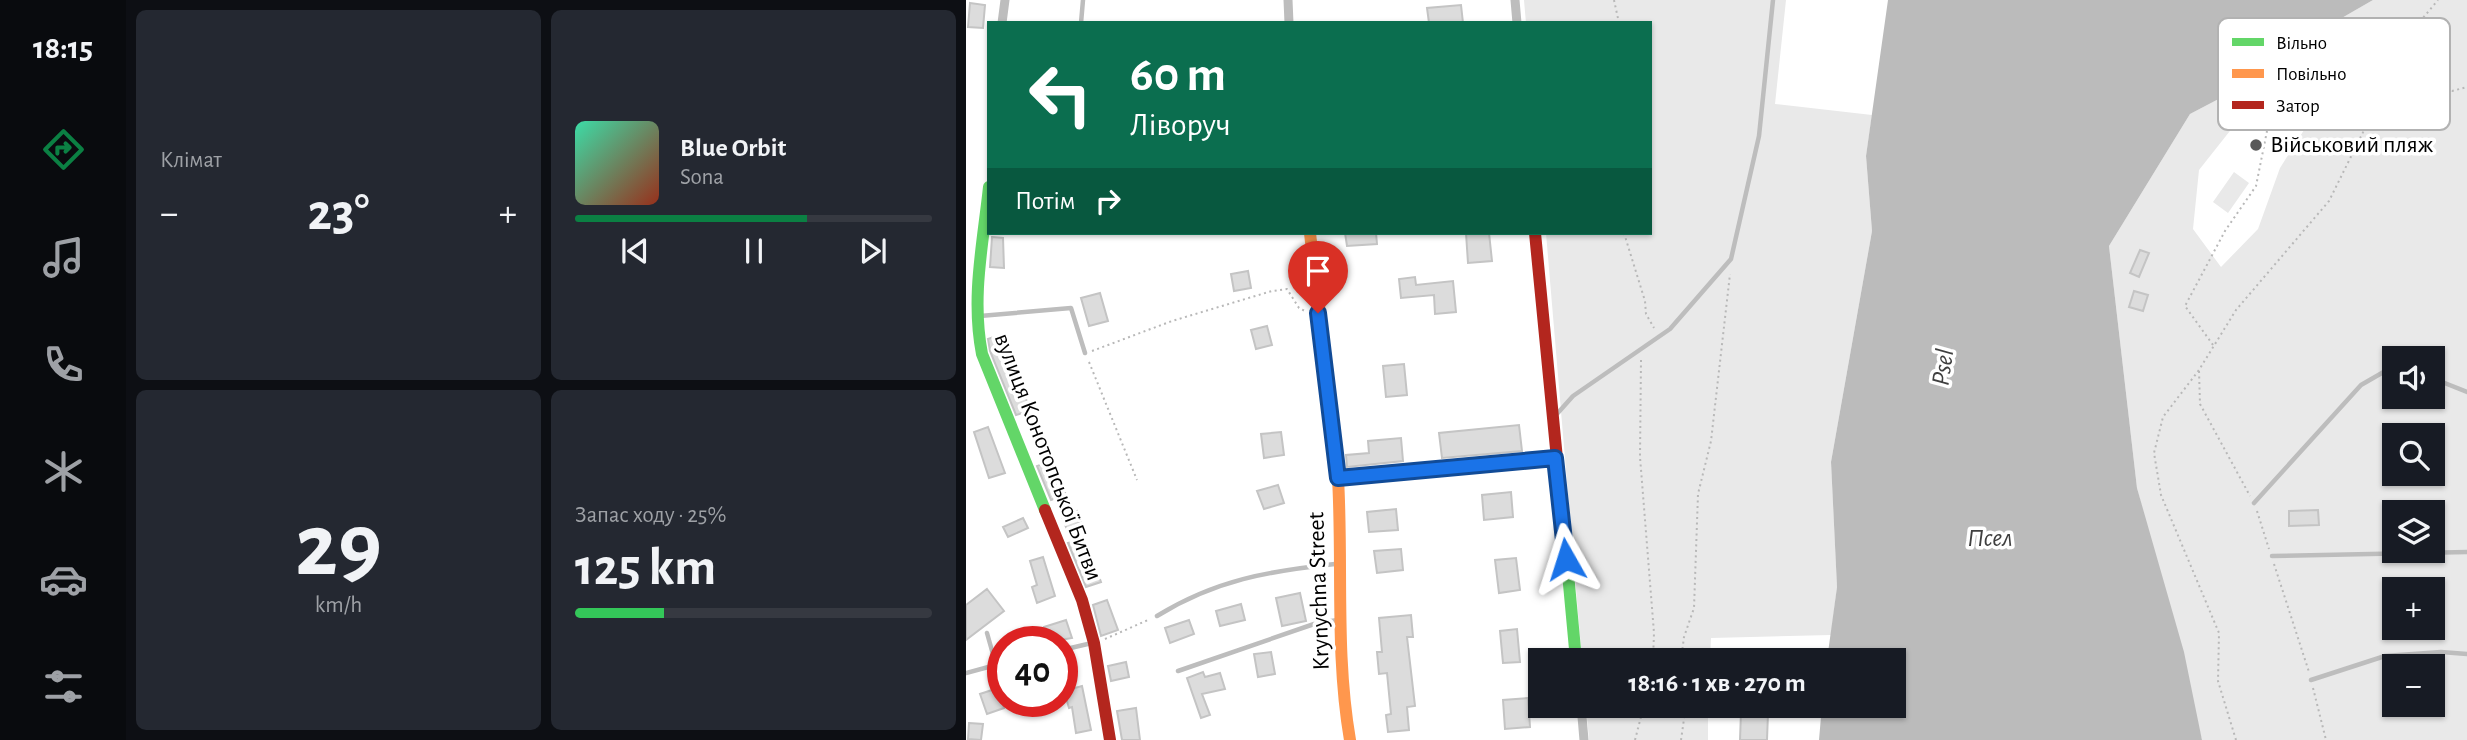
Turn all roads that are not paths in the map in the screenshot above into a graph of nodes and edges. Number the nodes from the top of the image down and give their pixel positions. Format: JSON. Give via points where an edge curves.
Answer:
{"nodes":[{"id":1,"x":1005,"y":0,"type":"edge"},
{"id":2,"x":1083,"y":0,"type":"edge"},
{"id":3,"x":1288,"y":0,"type":"edge"},
{"id":4,"x":1515,"y":0,"type":"edge"},
{"id":5,"x":1773,"y":0,"type":"edge"},
{"id":6,"x":1002,"y":21,"type":"edge"},
{"id":7,"x":1081,"y":21,"type":"edge"},
{"id":8,"x":1289,"y":21,"type":"edge"},
{"id":9,"x":1517,"y":21,"type":"edge"},
{"id":10,"x":987,"y":223,"type":"edge"},
{"id":11,"x":1310,"y":235,"type":"edge"},
{"id":12,"x":1535,"y":235,"type":"edge"},
{"id":13,"x":975,"y":316,"type":"junction"},
{"id":14,"x":1085,"y":353,"type":"road end"},
{"id":15,"x":2382,"y":373,"type":"edge"},
{"id":16,"x":2445,"y":383,"type":"edge"},
{"id":17,"x":2467,"y":392,"type":"edge"},
{"id":18,"x":1552,"y":421,"type":"junction"},
{"id":19,"x":1555,"y":458,"type":"junction"},
{"id":20,"x":1338,"y":478,"type":"junction"},
{"id":21,"x":2254,"y":503,"type":"dead end"},
{"id":22,"x":2467,"y":552,"type":"edge"},
{"id":23,"x":2272,"y":556,"type":"dead end"},
{"id":24,"x":1338,"y":564,"type":"junction"},
{"id":25,"x":1157,"y":616,"type":"road end"},
{"id":26,"x":1339,"y":620,"type":"junction"},
{"id":27,"x":1094,"y":643,"type":"junction"},
{"id":28,"x":1078,"y":646,"type":"edge"},
{"id":29,"x":1575,"y":648,"type":"edge"},
{"id":30,"x":2467,"y":654,"type":"edge"},
{"id":31,"x":987,"y":667,"type":"edge"},
{"id":32,"x":1178,"y":671,"type":"dead end"},
{"id":33,"x":966,"y":673,"type":"edge"},
{"id":34,"x":2311,"y":680,"type":"dead end"},
{"id":35,"x":1582,"y":718,"type":"edge"},
{"id":36,"x":1110,"y":740,"type":"edge"},
{"id":37,"x":1350,"y":740,"type":"edge"},
{"id":38,"x":1584,"y":740,"type":"edge"}],
"edges":[{"from":1,"to":6,"type":"street"},
{"from":2,"to":7,"type":"lane"},
{"from":3,"to":8,"type":"street"},
{"from":4,"to":9,"type":"street"},
{"from":5,"to":18,"type":"lane","via":[[1759,136],[1731,259],[1670,329],[1573,396]]},
{"from":10,"to":13,"type":"street","name":"вулиця Конотопської Битви","via":[[977,269]]},
{"from":11,"to":20,"type":"street","name":"Krynychna Street"},
{"from":12,"to":18,"type":"street"},
{"from":13,"to":14,"type":"lane","via":[[1071,307]]},
{"from":13,"to":27,"type":"street","name":"вулиця Конотопської Битви","via":[[982,354],[1082,600]]},
{"from":15,"to":21,"type":"lane","via":[[2361,385]]},
{"from":16,"to":17,"type":"lane"},
{"from":18,"to":19,"type":"street"},
{"from":19,"to":20,"type":"lane"},
{"from":19,"to":29,"type":"street"},
{"from":20,"to":24,"type":"street","name":"Krynychna Street"},
{"from":22,"to":23,"type":"lane"},
{"from":24,"to":25,"type":"lane","via":[[1275,570],[1228,582]]},
{"from":24,"to":26,"type":"street","name":"Krynychna Street"},
{"from":26,"to":32,"type":"lane","via":[[1317,623]]},
{"from":26,"to":37,"type":"street","name":"Krynychna Street"},
{"from":27,"to":28,"type":"lane"},
{"from":27,"to":36,"type":"street","name":"вулиця Конотопської Битви"},
{"from":30,"to":34,"type":"lane","via":[[2385,656]]},
{"from":31,"to":33,"type":"lane"},
{"from":35,"to":38,"type":"street"}]}
